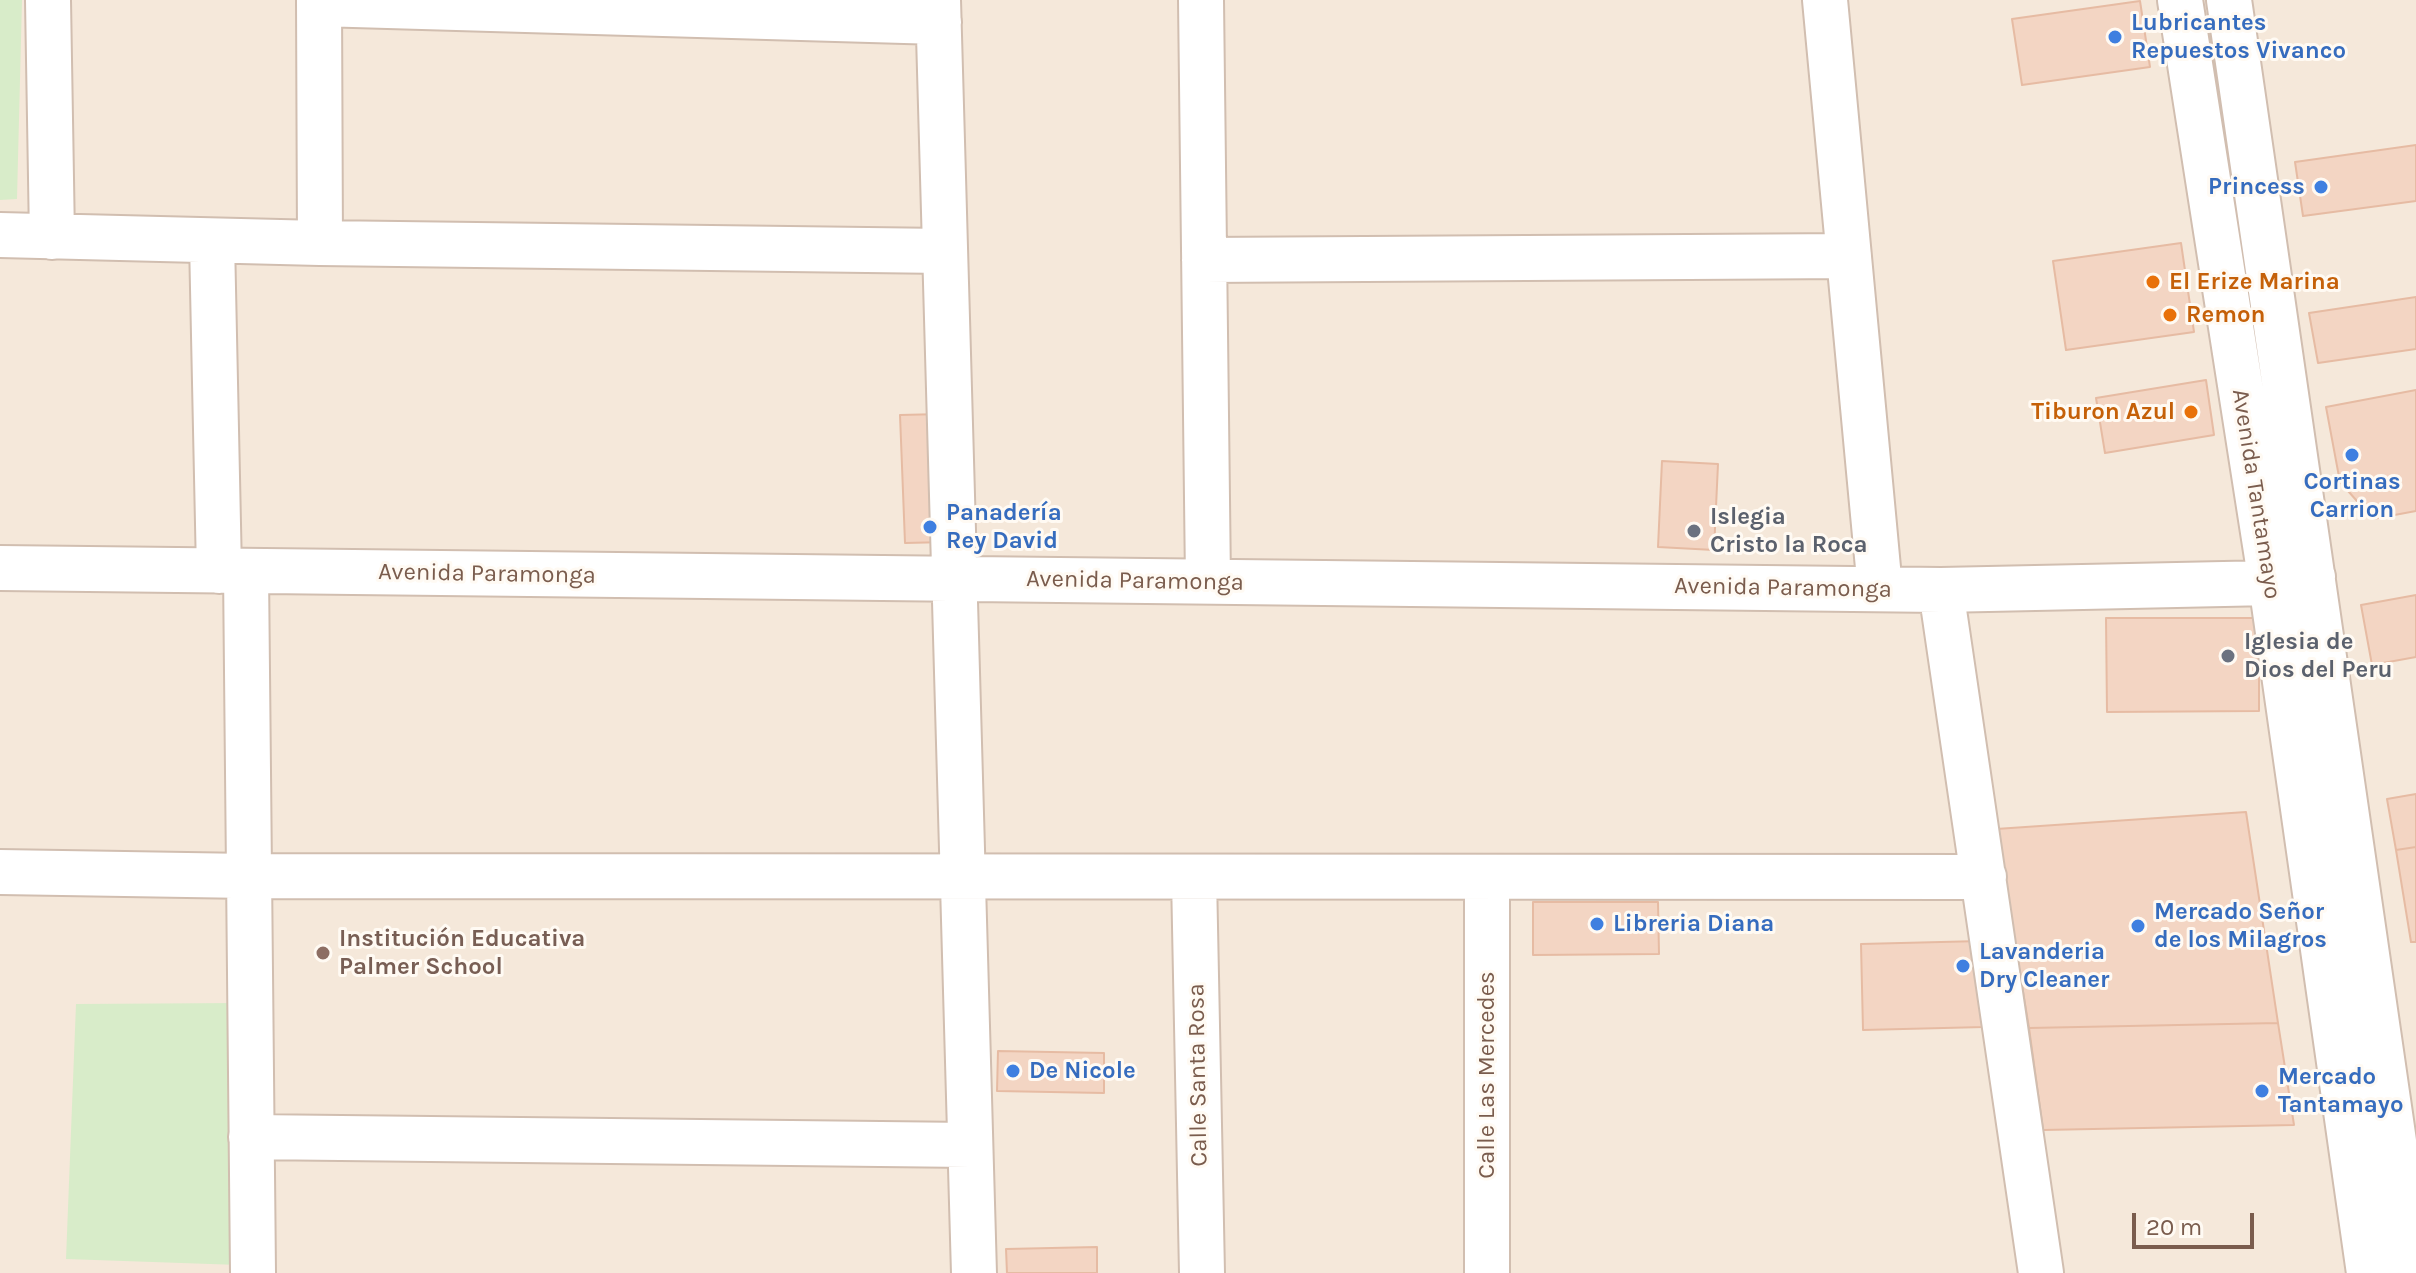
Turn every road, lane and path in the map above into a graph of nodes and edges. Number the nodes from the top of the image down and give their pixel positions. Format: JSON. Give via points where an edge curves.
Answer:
{"nodes":[{"id":1,"x":48,"y":0,"type":"edge"},
{"id":2,"x":1201,"y":0,"type":"edge"},
{"id":3,"x":1825,"y":0,"type":"edge"},
{"id":4,"x":2180,"y":0,"type":"edge"},
{"id":5,"x":2229,"y":0,"type":"edge"},
{"id":6,"x":319,"y":2,"type":"edge"},
{"id":7,"x":938,"y":11,"type":"edge"},
{"id":8,"x":0,"y":235,"type":"edge"},
{"id":9,"x":52,"y":237,"type":"junction"},
{"id":10,"x":212,"y":241,"type":"junction"},
{"id":11,"x":320,"y":243,"type":"junction"},
{"id":12,"x":945,"y":251,"type":"junction"},
{"id":13,"x":1849,"y":256,"type":"junction"},
{"id":14,"x":1204,"y":260,"type":"junction"},
{"id":15,"x":0,"y":568,"type":"edge"},
{"id":16,"x":232,"y":571,"type":"junction"},
{"id":17,"x":954,"y":579,"type":"junction"},
{"id":18,"x":2292,"y":580,"type":"junction"},
{"id":19,"x":1208,"y":581,"type":"junction"},
{"id":20,"x":1880,"y":589,"type":"junction"},
{"id":21,"x":1941,"y":590,"type":"junction"},
{"id":22,"x":0,"y":872,"type":"edge"},
{"id":23,"x":249,"y":876,"type":"junction"},
{"id":24,"x":963,"y":877,"type":"junction"},
{"id":25,"x":1194,"y":877,"type":"junction"},
{"id":26,"x":1487,"y":877,"type":"junction"},
{"id":27,"x":1984,"y":877,"type":"junction"},
{"id":28,"x":251,"y":1137,"type":"junction"},
{"id":29,"x":970,"y":1145,"type":"junction"},
{"id":30,"x":2412,"y":1246,"type":"edge"},
{"id":31,"x":2367,"y":1253,"type":"edge"},
{"id":32,"x":253,"y":1273,"type":"edge"},
{"id":33,"x":974,"y":1273,"type":"edge"},
{"id":34,"x":1202,"y":1273,"type":"edge"},
{"id":35,"x":1487,"y":1273,"type":"edge"},
{"id":36,"x":2041,"y":1273,"type":"edge"}],
"edges":[{"from":1,"to":9,"type":"street"},
{"from":2,"to":14,"type":"street"},
{"from":3,"to":13,"type":"street"},
{"from":4,"to":18,"type":"street","name":"Avenida Tantamayo"},
{"from":5,"to":18,"type":"street","name":"Avenida Tantamayo"},
{"from":6,"to":7,"type":"street"},
{"from":6,"to":11,"type":"street"},
{"from":7,"to":12,"type":"street"},
{"from":8,"to":9,"type":"street"},
{"from":9,"to":10,"type":"street"},
{"from":10,"to":11,"type":"street"},
{"from":10,"to":16,"type":"street"},
{"from":11,"to":12,"type":"street"},
{"from":12,"to":17,"type":"street"},
{"from":13,"to":14,"type":"street"},
{"from":13,"to":20,"type":"street"},
{"from":14,"to":19,"type":"street"},
{"from":15,"to":16,"type":"street","name":"Avenida Paramonga"},
{"from":16,"to":17,"type":"street","name":"Avenida Paramonga"},
{"from":16,"to":23,"type":"street"},
{"from":17,"to":19,"type":"street","name":"Avenida Paramonga"},
{"from":17,"to":24,"type":"street"},
{"from":18,"to":21,"type":"street","name":"Avenida Paramonga"},
{"from":18,"to":30,"type":"street","name":"Avenida Tantamayo"},
{"from":18,"to":31,"type":"street","name":"Avenida Tantamayo"},
{"from":19,"to":20,"type":"street","name":"Avenida Paramonga"},
{"from":20,"to":21,"type":"street","name":"Avenida Paramonga"},
{"from":21,"to":27,"type":"street"},
{"from":22,"to":23,"type":"street"},
{"from":23,"to":24,"type":"street"},
{"from":23,"to":28,"type":"street"},
{"from":24,"to":25,"type":"street"},
{"from":24,"to":29,"type":"street"},
{"from":25,"to":26,"type":"street"},
{"from":25,"to":34,"type":"street","name":"Calle Santa Rosa"},
{"from":26,"to":27,"type":"street"},
{"from":26,"to":35,"type":"street","name":"Calle Las Mercedes"},
{"from":27,"to":36,"type":"street"},
{"from":28,"to":29,"type":"street"},
{"from":28,"to":32,"type":"street"},
{"from":29,"to":33,"type":"street"},
{"from":30,"to":31,"type":"street"}]}
